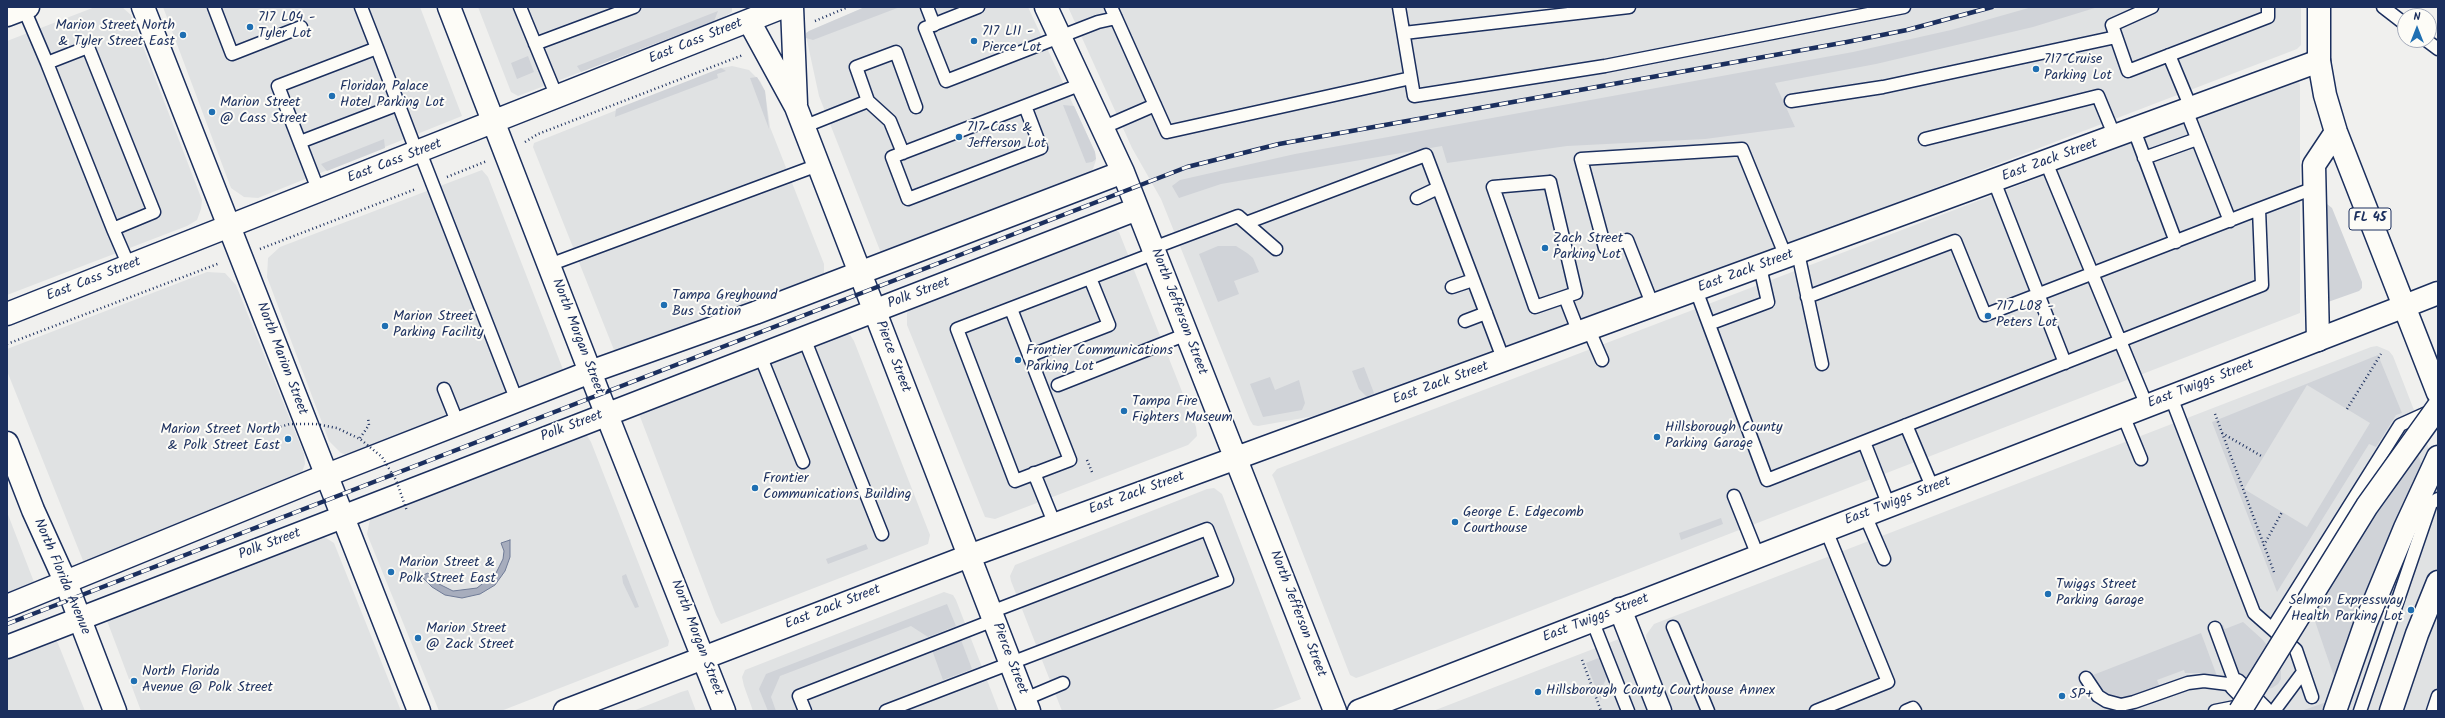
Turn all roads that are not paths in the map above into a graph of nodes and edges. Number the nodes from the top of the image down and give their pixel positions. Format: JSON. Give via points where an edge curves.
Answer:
{"nodes":[{"id":1,"x":143,"y":7,"type":"edge"},
{"id":2,"x":214,"y":7,"type":"edge"},
{"id":3,"x":361,"y":7,"type":"edge"},
{"id":4,"x":449,"y":7,"type":"edge"},
{"id":5,"x":520,"y":7,"type":"edge"},
{"id":6,"x":634,"y":7,"type":"edge"},
{"id":7,"x":783,"y":7,"type":"edge"},
{"id":8,"x":792,"y":7,"type":"edge"},
{"id":9,"x":927,"y":7,"type":"edge"},
{"id":10,"x":978,"y":7,"type":"edge"},
{"id":11,"x":1046,"y":7,"type":"edge"},
{"id":12,"x":1399,"y":7,"type":"edge"},
{"id":13,"x":1629,"y":7,"type":"edge"},
{"id":14,"x":1904,"y":7,"type":"edge"},
{"id":15,"x":2152,"y":7,"type":"edge"},
{"id":16,"x":2268,"y":7,"type":"edge"},
{"id":17,"x":2319,"y":7,"type":"edge"},
{"id":18,"x":2383,"y":7,"type":"edge"},
{"id":19,"x":20,"y":10,"type":"edge"},
{"id":20,"x":1113,"y":13,"type":"edge"},
{"id":21,"x":746,"y":14,"type":"edge"},
{"id":22,"x":2397,"y":18,"type":"edge"},
{"id":23,"x":934,"y":25,"type":"junction"},
{"id":24,"x":301,"y":27,"type":"dead end"},
{"id":25,"x":1404,"y":34,"type":"junction"},
{"id":26,"x":1060,"y":36,"type":"junction"},
{"id":27,"x":2116,"y":37,"type":"junction"},
{"id":28,"x":535,"y":44,"type":"junction"},
{"id":29,"x":377,"y":48,"type":"junction"},
{"id":30,"x":2169,"y":55,"type":"junction"},
{"id":31,"x":2319,"y":61,"type":"junction"},
{"id":32,"x":47,"y":63,"type":"junction"},
{"id":33,"x":1411,"y":78,"type":"junction"},
{"id":34,"x":1082,"y":84,"type":"junction"},
{"id":35,"x":557,"y":97,"type":"junction"},
{"id":36,"x":868,"y":101,"type":"junction"},
{"id":37,"x":1791,"y":101,"type":"dead end"},
{"id":38,"x":398,"y":104,"type":"junction"},
{"id":39,"x":1155,"y":105,"type":"junction"},
{"id":40,"x":1025,"y":106,"type":"junction"},
{"id":41,"x":796,"y":107,"type":"junction"},
{"id":42,"x":916,"y":107,"type":"dead end"},
{"id":43,"x":2188,"y":109,"type":"junction"},
{"id":44,"x":494,"y":123,"type":"junction"},
{"id":45,"x":803,"y":127,"type":"junction"},
{"id":46,"x":1102,"y":128,"type":"junction"},
{"id":47,"x":2336,"y":132,"type":"junction"},
{"id":48,"x":2124,"y":133,"type":"junction"},
{"id":49,"x":1925,"y":139,"type":"dead end"},
{"id":50,"x":2197,"y":139,"type":"junction"},
{"id":51,"x":300,"y":142,"type":"junction"},
{"id":52,"x":419,"y":152,"type":"junction"},
{"id":53,"x":903,"y":153,"type":"junction"},
{"id":54,"x":2144,"y":158,"type":"junction"},
{"id":55,"x":2046,"y":162,"type":"junction"},
{"id":56,"x":818,"y":165,"type":"junction"},
{"id":57,"x":1123,"y":172,"type":"junction"},
{"id":58,"x":1994,"y":181,"type":"junction"},
{"id":59,"x":1438,"y":188,"type":"junction"},
{"id":60,"x":2314,"y":188,"type":"junction"},
{"id":61,"x":319,"y":192,"type":"junction"},
{"id":62,"x":1416,"y":198,"type":"dead end"},
{"id":63,"x":1137,"y":209,"type":"junction"},
{"id":64,"x":2260,"y":209,"type":"junction"},
{"id":65,"x":2230,"y":221,"type":"junction"},
{"id":66,"x":1246,"y":223,"type":"junction"},
{"id":67,"x":229,"y":227,"type":"junction"},
{"id":68,"x":113,"y":228,"type":"junction"},
{"id":69,"x":2176,"y":242,"type":"junction"},
{"id":70,"x":1276,"y":249,"type":"dead end"},
{"id":71,"x":1154,"y":251,"type":"junction"},
{"id":72,"x":1792,"y":255,"type":"junction"},
{"id":73,"x":549,"y":265,"type":"junction"},
{"id":74,"x":129,"y":266,"type":"junction"},
{"id":75,"x":1760,"y":267,"type":"junction"},
{"id":76,"x":859,"y":272,"type":"junction"},
{"id":77,"x":2093,"y":274,"type":"junction"},
{"id":78,"x":1090,"y":278,"type":"junction"},
{"id":79,"x":1473,"y":280,"type":"junction"},
{"id":80,"x":1452,"y":288,"type":"dead end"},
{"id":81,"x":1696,"y":290,"type":"junction"},
{"id":82,"x":2438,"y":294,"type":"edge"},
{"id":83,"x":2038,"y":295,"type":"junction"},
{"id":84,"x":1565,"y":297,"type":"junction"},
{"id":85,"x":1807,"y":297,"type":"junction"},
{"id":86,"x":1653,"y":306,"type":"junction"},
{"id":87,"x":2405,"y":306,"type":"junction"},
{"id":88,"x":1011,"y":309,"type":"junction"},
{"id":89,"x":874,"y":311,"type":"junction"},
{"id":90,"x":1486,"y":313,"type":"junction"},
{"id":91,"x":7,"y":314,"type":"edge"},
{"id":92,"x":1465,"y":321,"type":"dead end"},
{"id":93,"x":1709,"y":324,"type":"junction"},
{"id":94,"x":1584,"y":332,"type":"junction"},
{"id":95,"x":1187,"y":334,"type":"junction"},
{"id":96,"x":804,"y":338,"type":"junction"},
{"id":97,"x":2318,"y":340,"type":"junction"},
{"id":98,"x":2120,"y":341,"type":"junction"},
{"id":99,"x":760,"y":355,"type":"junction"},
{"id":100,"x":1030,"y":356,"type":"junction"},
{"id":101,"x":1602,"y":360,"type":"dead end"},
{"id":102,"x":1504,"y":361,"type":"junction"},
{"id":103,"x":2065,"y":363,"type":"junction"},
{"id":104,"x":1822,"y":364,"type":"dead end"},
{"id":105,"x":590,"y":372,"type":"junction"},
{"id":106,"x":1058,"y":385,"type":"dead end"},
{"id":107,"x":444,"y":389,"type":"dead end"},
{"id":108,"x":2438,"y":393,"type":"edge"},
{"id":109,"x":2170,"y":397,"type":"junction"},
{"id":110,"x":518,"y":401,"type":"junction"},
{"id":111,"x":2147,"y":406,"type":"junction"},
{"id":112,"x":2438,"y":408,"type":"edge"},
{"id":113,"x":606,"y":414,"type":"junction"},
{"id":114,"x":2123,"y":415,"type":"junction"},
{"id":115,"x":458,"y":424,"type":"junction"},
{"id":116,"x":1906,"y":425,"type":"junction"},
{"id":117,"x":1864,"y":442,"type":"junction"},
{"id":118,"x":7,"y":444,"type":"edge"},
{"id":119,"x":2438,"y":457,"type":"edge"},
{"id":120,"x":1236,"y":459,"type":"junction"},
{"id":121,"x":2141,"y":459,"type":"dead end"},
{"id":122,"x":803,"y":462,"type":"dead end"},
{"id":123,"x":1034,"y":473,"type":"junction"},
{"id":124,"x":327,"y":475,"type":"junction"},
{"id":125,"x":1933,"y":489,"type":"junction"},
{"id":126,"x":1734,"y":496,"type":"dead end"},
{"id":127,"x":2438,"y":499,"type":"edge"},
{"id":128,"x":1889,"y":506,"type":"junction"},
{"id":129,"x":1865,"y":515,"type":"junction"},
{"id":130,"x":343,"y":517,"type":"junction"},
{"id":131,"x":1055,"y":525,"type":"junction"},
{"id":132,"x":1826,"y":530,"type":"junction"},
{"id":133,"x":882,"y":534,"type":"dead end"},
{"id":134,"x":969,"y":556,"type":"junction"},
{"id":135,"x":1758,"y":556,"type":"junction"},
{"id":136,"x":1884,"y":558,"type":"dead end"},
{"id":137,"x":2438,"y":582,"type":"edge"},
{"id":138,"x":66,"y":583,"type":"junction"},
{"id":139,"x":7,"y":606,"type":"edge"},
{"id":140,"x":1620,"y":609,"type":"junction"},
{"id":141,"x":992,"y":616,"type":"junction"},
{"id":142,"x":80,"y":620,"type":"junction"},
{"id":143,"x":1592,"y":620,"type":"junction"},
{"id":144,"x":1673,"y":628,"type":"dead end"},
{"id":145,"x":2215,"y":628,"type":"dead end"},
{"id":146,"x":2272,"y":629,"type":"junction"},
{"id":147,"x":7,"y":647,"type":"edge"},
{"id":148,"x":704,"y":658,"type":"junction"},
{"id":149,"x":1010,"y":662,"type":"junction"},
{"id":150,"x":2303,"y":672,"type":"junction"},
{"id":151,"x":2086,"y":678,"type":"dead end"},
{"id":152,"x":1063,"y":683,"type":"dead end"},
{"id":153,"x":2236,"y":685,"type":"junction"},
{"id":154,"x":2438,"y":696,"type":"edge"},
{"id":155,"x":2312,"y":698,"type":"dead end"},
{"id":156,"x":1027,"y":705,"type":"edge"},
{"id":157,"x":2258,"y":709,"type":"edge"},
{"id":158,"x":115,"y":711,"type":"edge"},
{"id":159,"x":419,"y":711,"type":"edge"},
{"id":160,"x":565,"y":711,"type":"edge"},
{"id":161,"x":724,"y":711,"type":"edge"},
{"id":162,"x":805,"y":711,"type":"edge"},
{"id":163,"x":886,"y":711,"type":"edge"},
{"id":164,"x":1335,"y":711,"type":"edge"},
{"id":165,"x":1359,"y":711,"type":"edge"},
{"id":166,"x":1628,"y":711,"type":"edge"},
{"id":167,"x":1660,"y":711,"type":"edge"},
{"id":168,"x":1708,"y":711,"type":"edge"},
{"id":169,"x":1816,"y":711,"type":"edge"},
{"id":170,"x":1906,"y":711,"type":"edge"},
{"id":171,"x":1915,"y":711,"type":"edge"},
{"id":172,"x":2215,"y":711,"type":"edge"},
{"id":173,"x":2335,"y":711,"type":"edge"},
{"id":174,"x":2360,"y":711,"type":"edge"},
{"id":175,"x":2391,"y":711,"type":"edge"},
{"id":176,"x":2433,"y":711,"type":"edge"}],
"edges":[{"from":1,"to":67,"type":"main road","name":"North Marion Street"},
{"from":2,"to":24,"type":"lane","via":[[232,54]]},
{"from":3,"to":29,"type":"lane"},
{"from":4,"to":44,"type":"main road","name":"North Morgan Street"},
{"from":5,"to":28,"type":"lane"},
{"from":6,"to":28,"type":"lane"},
{"from":7,"to":21,"type":"main road","name":"East Cass Street"},
{"from":8,"to":41,"type":"main road"},
{"from":9,"to":23,"type":"lane"},
{"from":10,"to":23,"type":"lane"},
{"from":11,"to":26,"type":"main road","name":"North Jefferson Street"},
{"from":12,"to":25,"type":"lane"},
{"from":13,"to":25,"type":"lane"},
{"from":14,"to":33,"type":"lane","via":[[1605,66],[1414,96]]},
{"from":15,"to":27,"type":"lane","via":[[2112,25]]},
{"from":16,"to":30,"type":"lane","via":[[2268,17]]},
{"from":17,"to":31,"type":"main road","number":"FL 45"},
{"from":18,"to":22,"type":"lane"},
{"from":19,"to":32,"type":"lane"},
{"from":20,"to":26,"type":"lane","via":[[1098,22]]},
{"from":20,"to":39,"type":"lane"},
{"from":21,"to":35,"type":"main road","name":"East Cass Street"},
{"from":21,"to":41,"type":"main road","name":"Pierce Street"},
{"from":23,"to":26,"type":"lane","via":[[925,28],[946,81]]},
{"from":25,"to":33,"type":"lane"},
{"from":26,"to":34,"type":"main road","name":"North Jefferson Street"},
{"from":27,"to":30,"type":"lane","via":[[2128,71]]},
{"from":27,"to":37,"type":"lane","via":[[1883,87]]},
{"from":28,"to":35,"type":"lane"},
{"from":29,"to":38,"type":"lane"},
{"from":29,"to":51,"type":"lane","via":[[278,86]]},
{"from":30,"to":43,"type":"lane"},
{"from":31,"to":43,"type":"main road","name":"East Zack Street"},
{"from":31,"to":47,"type":"main road","number":"FL 45","via":[[2325,95]]},
{"from":32,"to":68,"type":"lane"},
{"from":32,"to":68,"type":"lane","via":[[88,47],[143,183],[154,212]]},
{"from":33,"to":39,"type":"lane","via":[[1167,132]]},
{"from":34,"to":40,"type":"lane"},
{"from":34,"to":46,"type":"main road","name":"North Jefferson Street"},
{"from":35,"to":44,"type":"main road","name":"East Cass Street"},
{"from":36,"to":42,"type":"lane","via":[[856,66],[896,52]]},
{"from":36,"to":45,"type":"lane"},
{"from":36,"to":53,"type":"lane","via":[[890,121]]},
{"from":38,"to":51,"type":"lane"},
{"from":38,"to":52,"type":"lane"},
{"from":39,"to":46,"type":"lane"},
{"from":40,"to":53,"type":"lane"},
{"from":40,"to":53,"type":"lane","via":[[1041,148],[908,199],[892,157]]},
{"from":41,"to":45,"type":"main road","name":"Pierce Street"},
{"from":43,"to":48,"type":"main road","name":"East Zack Street"},
{"from":43,"to":50,"type":"lane"},
{"from":44,"to":52,"type":"main road","name":"East Cass Street"},
{"from":44,"to":73,"type":"main road","name":"North Morgan Street"},
{"from":45,"to":56,"type":"main road","name":"Pierce Street"},
{"from":46,"to":57,"type":"main road","name":"North Jefferson Street"},
{"from":47,"to":60,"type":"main road","via":[[2314,165]]},
{"from":47,"to":87,"type":"main road","number":"FL 45"},
{"from":48,"to":49,"type":"lane","via":[[2098,96]]},
{"from":48,"to":54,"type":"lane"},
{"from":48,"to":55,"type":"main road","name":"East Zack Street"},
{"from":50,"to":54,"type":"lane"},
{"from":50,"to":65,"type":"lane"},
{"from":51,"to":61,"type":"lane"},
{"from":52,"to":61,"type":"main road","name":"East Cass Street"},
{"from":52,"to":110,"type":"lane"},
{"from":54,"to":69,"type":"lane"},
{"from":55,"to":58,"type":"main road","name":"East Zack Street"},
{"from":55,"to":77,"type":"lane"},
{"from":56,"to":73,"type":"lane"},
{"from":56,"to":76,"type":"main road","name":"Pierce Street"},
{"from":57,"to":63,"type":"main road","name":"North Jefferson Street"},
{"from":57,"to":76,"type":"main road"},
{"from":58,"to":72,"type":"main road","name":"East Zack Street"},
{"from":58,"to":83,"type":"lane"},
{"from":59,"to":62,"type":"lane"},
{"from":59,"to":66,"type":"lane","via":[[1426,155]]},
{"from":59,"to":79,"type":"lane"},
{"from":60,"to":64,"type":"lane"},
{"from":60,"to":97,"type":"main road"},
{"from":61,"to":67,"type":"main road","name":"East Cass Street"},
{"from":63,"to":71,"type":"main road","name":"North Jefferson Street"},
{"from":63,"to":89,"type":"main road","name":"Polk Street"},
{"from":64,"to":65,"type":"lane"},
{"from":64,"to":98,"type":"lane","via":[[2262,285]]},
{"from":65,"to":69,"type":"lane"},
{"from":66,"to":70,"type":"lane"},
{"from":66,"to":71,"type":"lane","via":[[1238,216]]},
{"from":67,"to":74,"type":"main road","name":"East Cass Street"},
{"from":67,"to":124,"type":"main road","name":"North Marion Street"},
{"from":68,"to":74,"type":"lane"},
{"from":69,"to":77,"type":"lane"},
{"from":71,"to":78,"type":"lane"},
{"from":71,"to":95,"type":"main road","name":"North Jefferson Street"},
{"from":72,"to":75,"type":"main road","name":"East Zack Street"},
{"from":72,"to":85,"type":"lane"},
{"from":72,"to":86,"type":"lane","via":[[1742,149],[1581,159],[1605,248],[1627,240]]},
{"from":73,"to":105,"type":"main road","name":"North Morgan Street"},
{"from":74,"to":91,"type":"main road","name":"East Cass Street"},
{"from":75,"to":81,"type":"main road","name":"East Zack Street"},
{"from":75,"to":93,"type":"lane","via":[[1768,302]]},
{"from":76,"to":89,"type":"main road","name":"Pierce Street"},
{"from":76,"to":105,"type":"main road","via":[[755,313]]},
{"from":77,"to":83,"type":"lane"},
{"from":77,"to":98,"type":"lane"},
{"from":78,"to":88,"type":"lane"},
{"from":78,"to":100,"type":"lane","via":[[1109,325]]},
{"from":79,"to":80,"type":"lane"},
{"from":79,"to":90,"type":"lane"},
{"from":81,"to":86,"type":"main road","name":"East Zack Street"},
{"from":81,"to":93,"type":"lane"},
{"from":82,"to":87,"type":"main road","name":"East Twiggs Street"},
{"from":83,"to":85,"type":"lane","via":[[1985,315],[1955,241]]},
{"from":83,"to":103,"type":"lane"},
{"from":84,"to":84,"type":"lane","via":[[1576,293],[1550,182],[1493,187],[1535,307]]},
{"from":84,"to":94,"type":"lane"},
{"from":85,"to":104,"type":"lane"},
{"from":86,"to":94,"type":"main road","name":"East Zack Street"},
{"from":87,"to":97,"type":"main road","name":"East Twiggs Street"},
{"from":87,"to":108,"type":"main road","number":"FL 45"},
{"from":88,"to":100,"type":"lane"},
{"from":88,"to":123,"type":"lane","via":[[957,329],[1015,481]]},
{"from":89,"to":96,"type":"main road","name":"Polk Street"},
{"from":89,"to":134,"type":"main road","name":"Pierce Street"},
{"from":90,"to":92,"type":"lane"},
{"from":90,"to":102,"type":"lane"},
{"from":93,"to":117,"type":"lane","via":[[1767,480]]},
{"from":94,"to":101,"type":"lane"},
{"from":94,"to":102,"type":"main road","name":"East Zack Street"},
{"from":95,"to":106,"type":"lane"},
{"from":95,"to":120,"type":"main road","name":"North Jefferson Street"},
{"from":96,"to":99,"type":"main road","name":"Polk Street"},
{"from":96,"to":133,"type":"lane"},
{"from":97,"to":109,"type":"main road","name":"East Twiggs Street"},
{"from":98,"to":103,"type":"lane"},
{"from":98,"to":111,"type":"lane"},
{"from":99,"to":113,"type":"main road","name":"Polk Street"},
{"from":99,"to":122,"type":"lane"},
{"from":100,"to":123,"type":"lane","via":[[1070,460]]},
{"from":102,"to":120,"type":"main road","name":"East Zack Street"},
{"from":103,"to":116,"type":"lane"},
{"from":105,"to":110,"type":"main road"},
{"from":105,"to":113,"type":"main road","name":"North Morgan Street"},
{"from":107,"to":115,"type":"lane"},
{"from":109,"to":111,"type":"main road","name":"East Twiggs Street"},
{"from":109,"to":146,"type":"lane","via":[[2254,612]]},
{"from":110,"to":115,"type":"main road"},
{"from":111,"to":114,"type":"main road","name":"East Twiggs Street"},
{"from":112,"to":146,"type":"lane","via":[[2400,425]]},
{"from":112,"to":157,"type":"main road","bridge":true,"via":[[2367,506]]},
{"from":113,"to":130,"type":"main road","name":"Polk Street"},
{"from":113,"to":148,"type":"main road","name":"North Morgan Street"},
{"from":114,"to":121,"type":"lane"},
{"from":114,"to":125,"type":"main road","name":"East Twiggs Street"},
{"from":115,"to":124,"type":"main road"},
{"from":116,"to":117,"type":"lane"},
{"from":116,"to":125,"type":"lane"},
{"from":117,"to":128,"type":"lane"},
{"from":118,"to":138,"type":"main road","name":"North Florida Avenue"},
{"from":119,"to":173,"type":"main road","via":[[2366,622]]},
{"from":120,"to":131,"type":"main road","name":"East Zack Street"},
{"from":120,"to":164,"type":"main road","name":"North Jefferson Street"},
{"from":123,"to":131,"type":"lane"},
{"from":124,"to":130,"type":"main road","name":"North Marion Street"},
{"from":124,"to":138,"type":"main road"},
{"from":125,"to":128,"type":"main road","name":"East Twiggs Street"},
{"from":126,"to":135,"type":"lane"},
{"from":127,"to":174,"type":"lane","via":[[2431,503]]},
{"from":128,"to":129,"type":"main road","name":"East Twiggs Street"},
{"from":129,"to":132,"type":"main road","name":"East Twiggs Street"},
{"from":129,"to":136,"type":"lane"},
{"from":130,"to":142,"type":"main road","name":"Polk Street"},
{"from":130,"to":159,"type":"main road","name":"North Marion Street"},
{"from":131,"to":134,"type":"main road","name":"East Zack Street"},
{"from":132,"to":135,"type":"main road","name":"East Twiggs Street"},
{"from":132,"to":169,"type":"lane","via":[[1888,682]]},
{"from":134,"to":141,"type":"main road","name":"Pierce Street"},
{"from":134,"to":148,"type":"main road","name":"East Zack Street"},
{"from":135,"to":140,"type":"main road","name":"East Twiggs Street"},
{"from":137,"to":175,"type":"main road"},
{"from":138,"to":139,"type":"main road"},
{"from":138,"to":142,"type":"main road","name":"North Florida Avenue"},
{"from":140,"to":143,"type":"main road","name":"East Twiggs Street"},
{"from":140,"to":167,"type":"main road"},
{"from":141,"to":149,"type":"main road","name":"Pierce Street"},
{"from":141,"to":149,"type":"lane","via":[[1207,529],[1224,572],[1227,580]]},
{"from":141,"to":162,"type":"lane","via":[[799,696]]},
{"from":142,"to":147,"type":"main road","name":"Polk Street"},
{"from":142,"to":158,"type":"main road","name":"North Florida Avenue"},
{"from":143,"to":165,"type":"main road","name":"East Twiggs Street"},
{"from":143,"to":166,"type":"lane"},
{"from":144,"to":168,"type":"lane"},
{"from":145,"to":153,"type":"lane"},
{"from":146,"to":150,"type":"lane","via":[[2296,650]]},
{"from":148,"to":160,"type":"main road","name":"East Zack Street"},
{"from":148,"to":161,"type":"main road","name":"North Morgan Street"},
{"from":149,"to":156,"type":"main road","name":"Pierce Street"},
{"from":149,"to":163,"type":"lane"},
{"from":150,"to":155,"type":"lane"},
{"from":150,"to":157,"type":"lane"},
{"from":151,"to":153,"type":"lane","via":[[2098,696],[2121,705],[2188,682]]},
{"from":152,"to":156,"type":"lane"},
{"from":153,"to":157,"type":"main road"},
{"from":154,"to":176,"type":"lane"},
{"from":157,"to":172,"type":"lane"},
{"from":170,"to":171,"type":"lane","via":[[1913,708]]}]}
